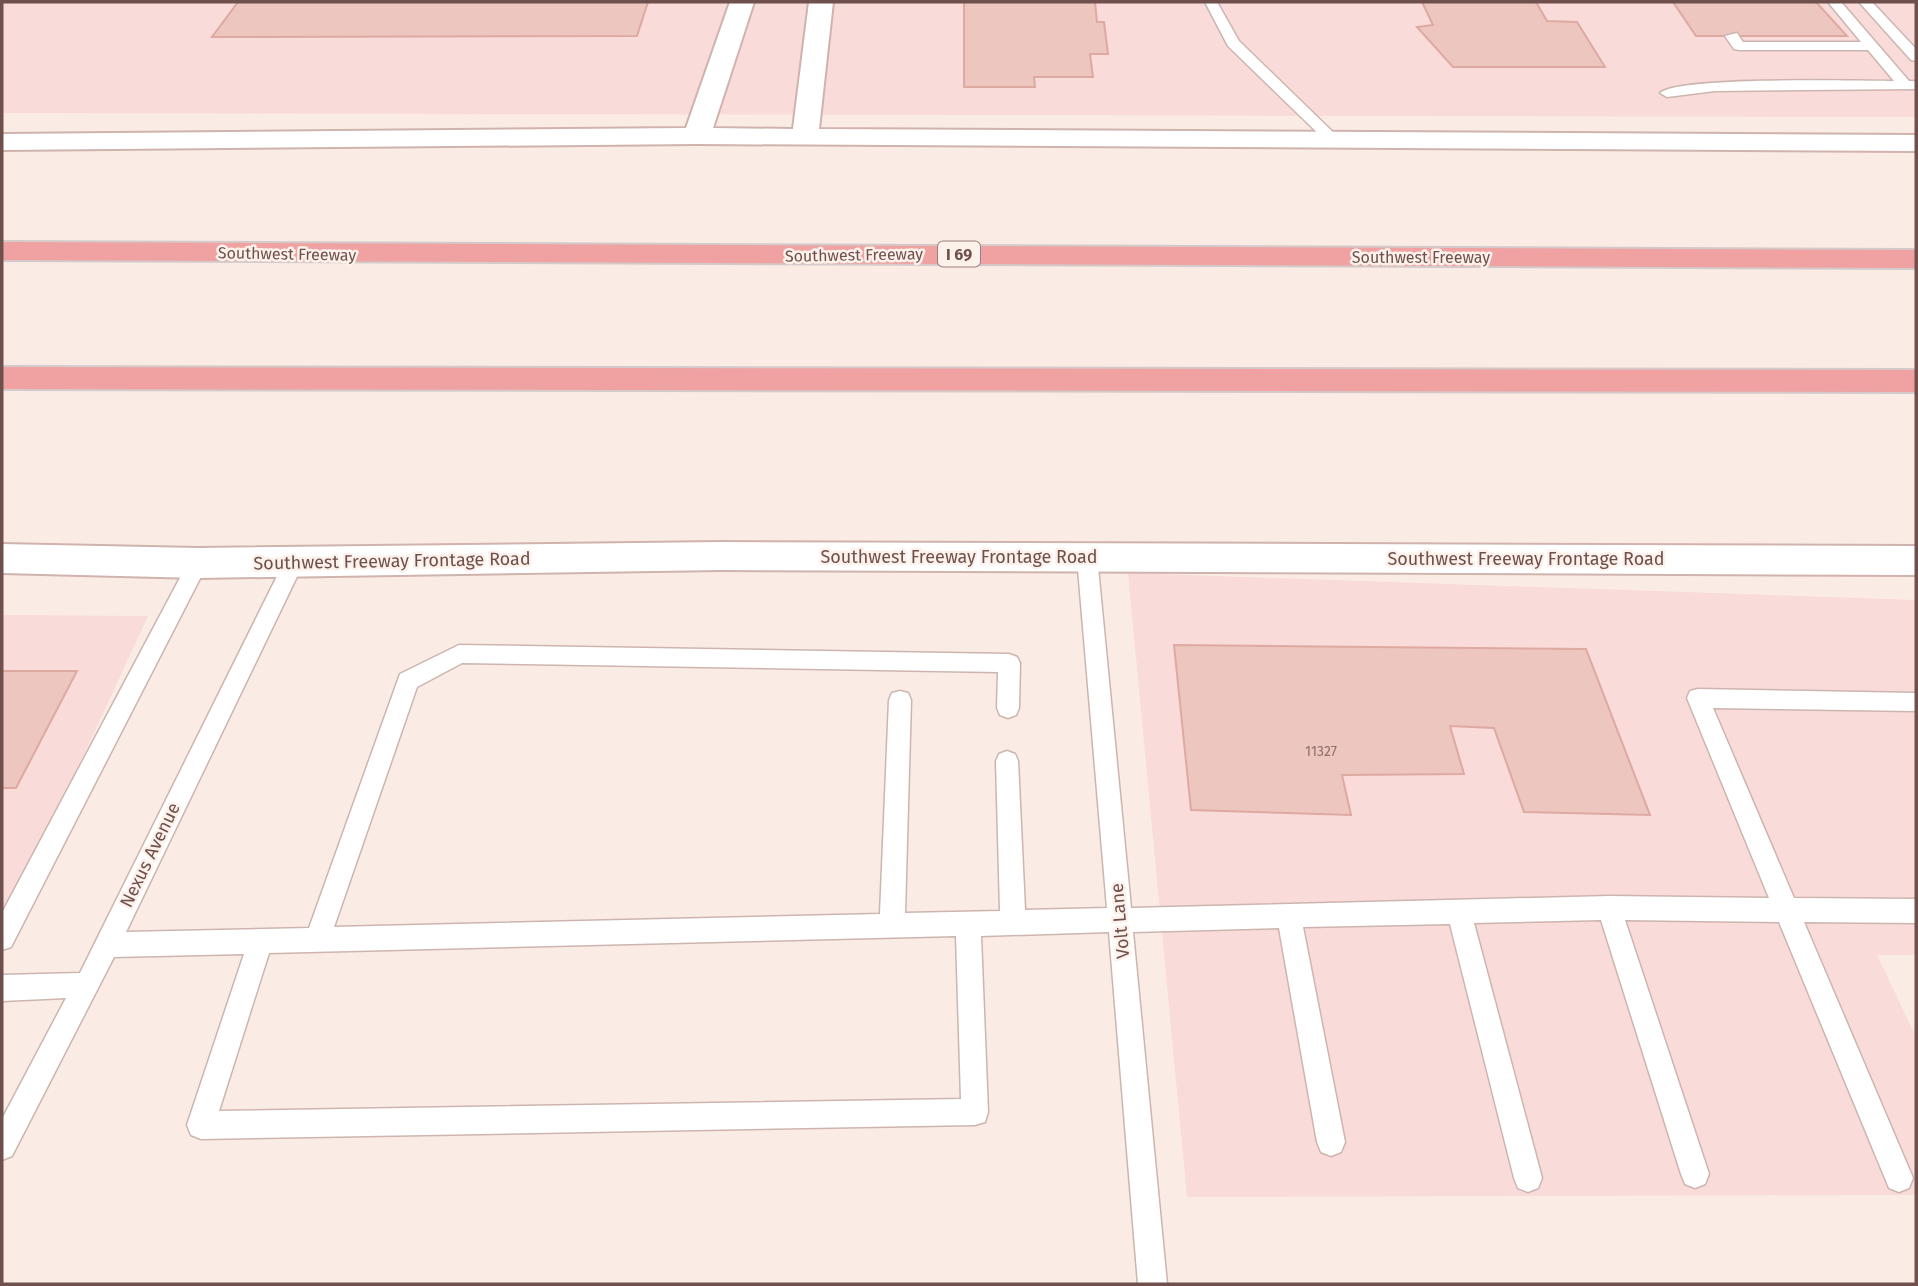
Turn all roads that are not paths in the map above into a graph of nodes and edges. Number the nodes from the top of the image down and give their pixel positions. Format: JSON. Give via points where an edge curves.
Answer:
{"nodes":[{"id":1,"x":743,"y":2,"type":"edge"},
{"id":2,"x":821,"y":2,"type":"edge"},
{"id":3,"x":1211,"y":2,"type":"edge"},
{"id":4,"x":1834,"y":2,"type":"edge"},
{"id":5,"x":1865,"y":2,"type":"edge"},
{"id":6,"x":1732,"y":36,"type":"dead end"},
{"id":7,"x":1871,"y":46,"type":"junction"},
{"id":8,"x":1916,"y":57,"type":"edge"},
{"id":9,"x":1911,"y":85,"type":"edge"},
{"id":10,"x":1667,"y":93,"type":"dead end"},
{"id":11,"x":697,"y":136,"type":"junction"},
{"id":12,"x":805,"y":138,"type":"junction"},
{"id":13,"x":1334,"y":141,"type":"junction"},
{"id":14,"x":2,"y":142,"type":"edge"},
{"id":15,"x":1916,"y":144,"type":"edge"},
{"id":16,"x":2,"y":251,"type":"edge"},
{"id":17,"x":1916,"y":259,"type":"edge"},
{"id":18,"x":2,"y":377,"type":"edge"},
{"id":19,"x":1916,"y":381,"type":"edge"},
{"id":20,"x":1087,"y":557,"type":"junction"},
{"id":21,"x":2,"y":559,"type":"edge"},
{"id":22,"x":1916,"y":561,"type":"edge"},
{"id":23,"x":293,"y":562,"type":"junction"},
{"id":24,"x":198,"y":563,"type":"junction"},
{"id":25,"x":900,"y":700,"type":"dead end"},
{"id":26,"x":1916,"y":702,"type":"edge"},
{"id":27,"x":1008,"y":708,"type":"dead end"},
{"id":28,"x":1007,"y":761,"type":"dead end"},
{"id":29,"x":1609,"y":908,"type":"junction"},
{"id":30,"x":1788,"y":909,"type":"junction"},
{"id":31,"x":1916,"y":911,"type":"edge"},
{"id":32,"x":1459,"y":914,"type":"junction"},
{"id":33,"x":1289,"y":918,"type":"junction"},
{"id":34,"x":1120,"y":920,"type":"junction"},
{"id":35,"x":1013,"y":923,"type":"junction"},
{"id":36,"x":968,"y":924,"type":"junction"},
{"id":37,"x":892,"y":926,"type":"junction"},
{"id":38,"x":2,"y":938,"type":"edge"},
{"id":39,"x":317,"y":940,"type":"junction"},
{"id":40,"x":260,"y":942,"type":"junction"},
{"id":41,"x":106,"y":945,"type":"junction"},
{"id":42,"x":88,"y":985,"type":"junction"},
{"id":43,"x":2,"y":988,"type":"edge"},
{"id":44,"x":1331,"y":1142,"type":"dead end"},
{"id":45,"x":2,"y":1146,"type":"edge"},
{"id":46,"x":1695,"y":1174,"type":"dead end"},
{"id":47,"x":1528,"y":1178,"type":"dead end"},
{"id":48,"x":1899,"y":1178,"type":"dead end"},
{"id":49,"x":1153,"y":1284,"type":"edge"}],
"edges":[{"from":1,"to":11,"type":"main road"},
{"from":2,"to":12,"type":"main road"},
{"from":3,"to":13,"type":"lane","via":[[1233,43]]},
{"from":4,"to":7,"type":"lane"},
{"from":5,"to":8,"type":"lane"},
{"from":6,"to":7,"type":"lane","via":[[1739,46],[1759,41]]},
{"from":7,"to":9,"type":"lane"},
{"from":9,"to":10,"type":"lane","via":[[1715,87]]},
{"from":11,"to":12,"type":"main road"},
{"from":11,"to":14,"type":"main road"},
{"from":12,"to":13,"type":"main road"},
{"from":13,"to":15,"type":"main road"},
{"from":16,"to":17,"type":"highway","name":"Southwest Freeway","number":"I 69","via":[[607,258],[926,254]]},
{"from":18,"to":19,"type":"highway"},
{"from":20,"to":22,"type":"main road","name":"Southwest Freeway Frontage Road"},
{"from":20,"to":23,"type":"main road","name":"Southwest Freeway Frontage Road"},
{"from":20,"to":34,"type":"lane","name":"Volt Lane"},
{"from":21,"to":24,"type":"main road","name":"Southwest Freeway Frontage Road"},
{"from":23,"to":24,"type":"main road","name":"Southwest Freeway Frontage Road"},
{"from":23,"to":41,"type":"lane","name":"Nexus Avenue"},
{"from":24,"to":38,"type":"lane"},
{"from":25,"to":37,"type":"lane"},
{"from":26,"to":30,"type":"lane","via":[[1698,698]]},
{"from":27,"to":39,"type":"lane","via":[[1009,663],[459,654],[408,681]]},
{"from":28,"to":35,"type":"lane"},
{"from":29,"to":30,"type":"lane"},
{"from":29,"to":32,"type":"lane"},
{"from":29,"to":46,"type":"lane"},
{"from":30,"to":31,"type":"lane"},
{"from":30,"to":48,"type":"lane"},
{"from":32,"to":33,"type":"lane"},
{"from":32,"to":47,"type":"lane"},
{"from":33,"to":34,"type":"lane"},
{"from":33,"to":44,"type":"lane"},
{"from":34,"to":35,"type":"lane"},
{"from":34,"to":49,"type":"lane","name":"Volt Lane"},
{"from":35,"to":36,"type":"lane"},
{"from":36,"to":37,"type":"lane"},
{"from":36,"to":40,"type":"lane","via":[[975,1112],[201,1125]]},
{"from":37,"to":39,"type":"lane"},
{"from":39,"to":40,"type":"lane"},
{"from":40,"to":41,"type":"lane"},
{"from":41,"to":42,"type":"lane","name":"Nexus Avenue"},
{"from":42,"to":43,"type":"lane"},
{"from":42,"to":45,"type":"lane","name":"Nexus Avenue"}]}
